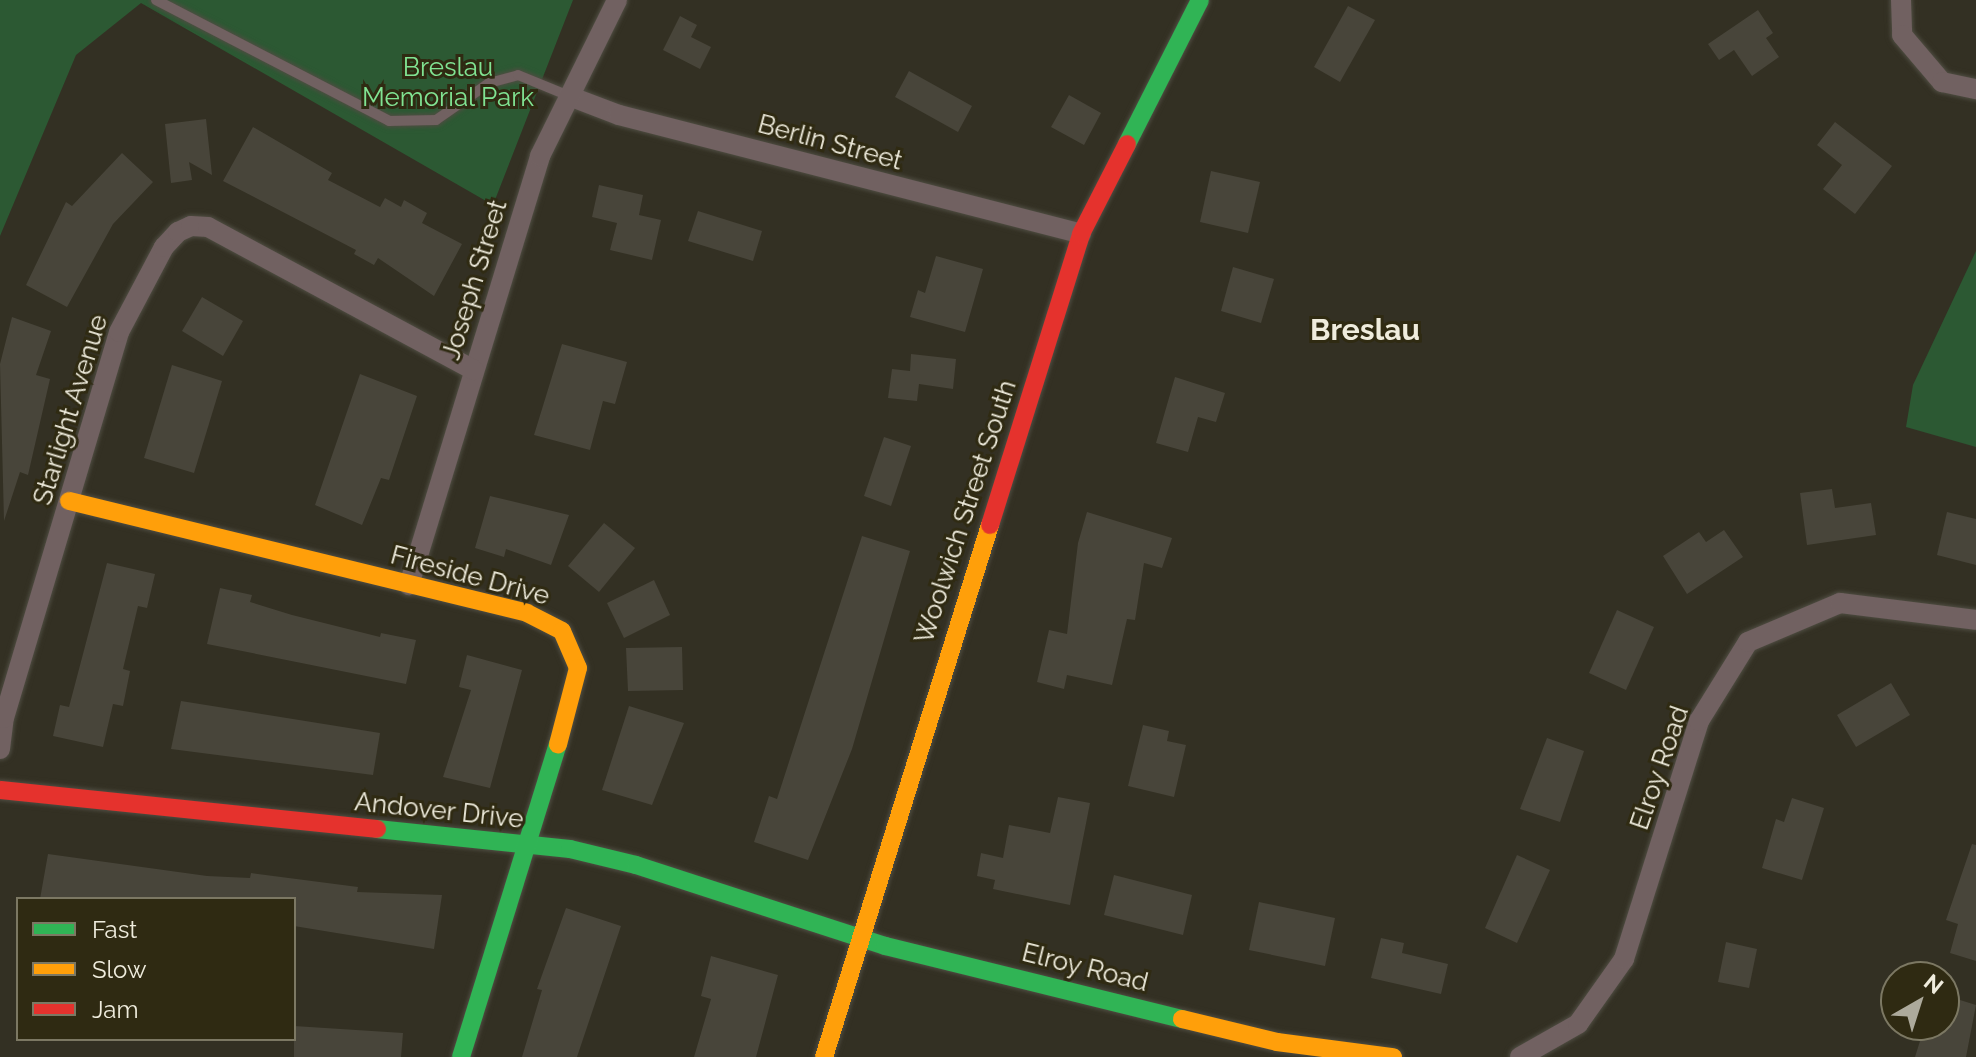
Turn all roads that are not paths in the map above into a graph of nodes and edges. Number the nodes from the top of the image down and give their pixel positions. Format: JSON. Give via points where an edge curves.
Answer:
{"nodes":[{"id":1,"x":156,"y":0,"type":"edge"},
{"id":2,"x":617,"y":0,"type":"edge"},
{"id":3,"x":1200,"y":0,"type":"edge"},
{"id":4,"x":1901,"y":0,"type":"edge"},
{"id":5,"x":1976,"y":89,"type":"edge"},
{"id":6,"x":569,"y":96,"type":"junction"},
{"id":7,"x":1081,"y":234,"type":"junction"},
{"id":8,"x":474,"y":370,"type":"junction"},
{"id":9,"x":69,"y":501,"type":"junction"},
{"id":10,"x":409,"y":585,"type":"junction"},
{"id":11,"x":1976,"y":620,"type":"edge"},
{"id":12,"x":0,"y":749,"type":"edge"},
{"id":13,"x":0,"y":790,"type":"edge"},
{"id":14,"x":529,"y":846,"type":"junction"},
{"id":15,"x":861,"y":937,"type":"junction"},
{"id":16,"x":1274,"y":1050,"type":"edge"},
{"id":17,"x":461,"y":1057,"type":"edge"},
{"id":18,"x":824,"y":1057,"type":"edge"},
{"id":19,"x":1393,"y":1057,"type":"edge"},
{"id":20,"x":1520,"y":1057,"type":"edge"}],
"edges":[{"from":1,"to":6,"type":"lane","via":[[389,121],[436,120],[489,83],[518,75]]},
{"from":2,"to":6,"type":"street","name":"Joseph Street"},
{"from":3,"to":7,"type":"street","name":"Woolwich Street South"},
{"from":4,"to":5,"type":"street","via":[[1902,35],[1942,82]]},
{"from":6,"to":7,"type":"street","name":"Berlin Street","via":[[619,115]]},
{"from":6,"to":8,"type":"street","name":"Joseph Street","via":[[540,156]]},
{"from":7,"to":15,"type":"street","name":"Woolwich Street South"},
{"from":8,"to":9,"type":"street","name":"Starlight Avenue","via":[[225,236],[191,226],[164,247],[119,332]]},
{"from":8,"to":10,"type":"street","name":"Joseph Street"},
{"from":9,"to":10,"type":"street","name":"Fireside Drive"},
{"from":9,"to":12,"type":"street","name":"Starlight Avenue","via":[[4,718]]},
{"from":10,"to":14,"type":"street","name":"Fireside Drive","via":[[527,613],[562,631],[572,648],[576,686]]},
{"from":11,"to":20,"type":"street","name":"Elroy Road","via":[[1840,603],[1748,642],[1699,721],[1624,959],[1578,1024]]},
{"from":13,"to":14,"type":"street","name":"Andover Drive"},
{"from":14,"to":15,"type":"street","name":"Andover Drive","via":[[570,849],[636,865]]},
{"from":14,"to":17,"type":"street","name":"Fireside Drive"},
{"from":15,"to":16,"type":"street","name":"Elroy Road"},
{"from":15,"to":18,"type":"street","name":"Woolwich Street South"},
{"from":16,"to":19,"type":"street","name":"Elroy Road"}]}
